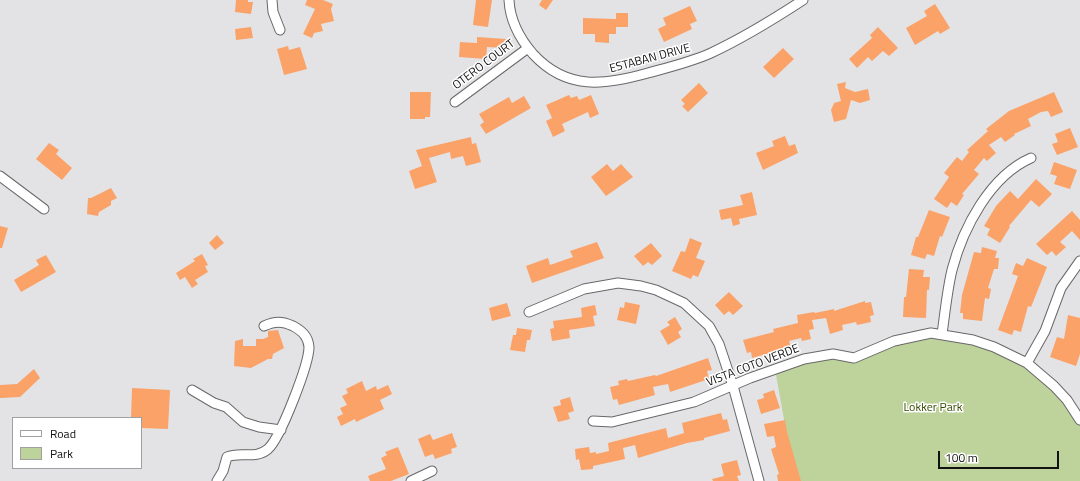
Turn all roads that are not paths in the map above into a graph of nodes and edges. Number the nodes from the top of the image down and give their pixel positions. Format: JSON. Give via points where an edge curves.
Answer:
{"nodes":[{"id":1,"x":272,"y":0,"type":"edge"},
{"id":2,"x":509,"y":0,"type":"edge"},
{"id":3,"x":803,"y":0,"type":"edge"},
{"id":4,"x":280,"y":30,"type":"dead end"},
{"id":5,"x":528,"y":48,"type":"junction"},
{"id":6,"x":456,"y":102,"type":"dead end"},
{"id":7,"x":1031,"y":158,"type":"dead end"},
{"id":8,"x":0,"y":176,"type":"edge"},
{"id":9,"x":44,"y":209,"type":"dead end"},
{"id":10,"x":1080,"y":261,"type":"edge"},
{"id":11,"x":530,"y":312,"type":"dead end"},
{"id":12,"x":264,"y":326,"type":"dead end"},
{"id":13,"x":942,"y":334,"type":"junction"},
{"id":14,"x":1026,"y":363,"type":"junction"},
{"id":15,"x":733,"y":386,"type":"junction"},
{"id":16,"x":192,"y":390,"type":"dead end"},
{"id":17,"x":1080,"y":420,"type":"edge"},
{"id":18,"x":593,"y":421,"type":"dead end"},
{"id":19,"x":281,"y":430,"type":"junction"},
{"id":20,"x":432,"y":471,"type":"dead end"},
{"id":21,"x":217,"y":481,"type":"edge"},
{"id":22,"x":411,"y":481,"type":"edge"},
{"id":23,"x":758,"y":481,"type":"edge"}],
"edges":[{"from":1,"to":4,"type":"street","via":[[273,12]]},
{"from":2,"to":5,"type":"street","name":"ESTABAN DRIVE","via":[[516,29]]},
{"from":3,"to":5,"type":"street","name":"ESTABAN DRIVE","via":[[711,53],[618,81],[599,83],[572,79],[545,65]]},
{"from":5,"to":6,"type":"street","name":"OTERO COURT"},
{"from":7,"to":13,"type":"street","via":[[1013,168],[1003,178],[987,196],[970,224],[952,270]]},
{"from":8,"to":9,"type":"street"},
{"from":10,"to":14,"type":"street","via":[[1061,288],[1045,331]]},
{"from":11,"to":15,"type":"street","via":[[595,286],[623,283],[656,290],[684,304],[709,326],[719,344]]},
{"from":12,"to":19,"type":"street","via":[[276,322],[292,326],[306,335],[308,347],[306,361]]},
{"from":13,"to":14,"type":"street","name":"VISTA COTO VERDE","via":[[994,347]]},
{"from":13,"to":15,"type":"street","name":"VISTA COTO VERDE","via":[[923,334],[894,341],[854,358],[833,354],[804,359]]},
{"from":14,"to":17,"type":"street","name":"VISTA COTO VERDE","via":[[1054,386]]},
{"from":15,"to":18,"type":"street","name":"VISTA COTO VERDE","via":[[686,403],[612,422]]},
{"from":15,"to":23,"type":"street"},
{"from":16,"to":19,"type":"street","via":[[226,407],[243,422]]},
{"from":19,"to":21,"type":"street","via":[[263,452],[251,456],[227,456]]},
{"from":20,"to":22,"type":"street"}]}
